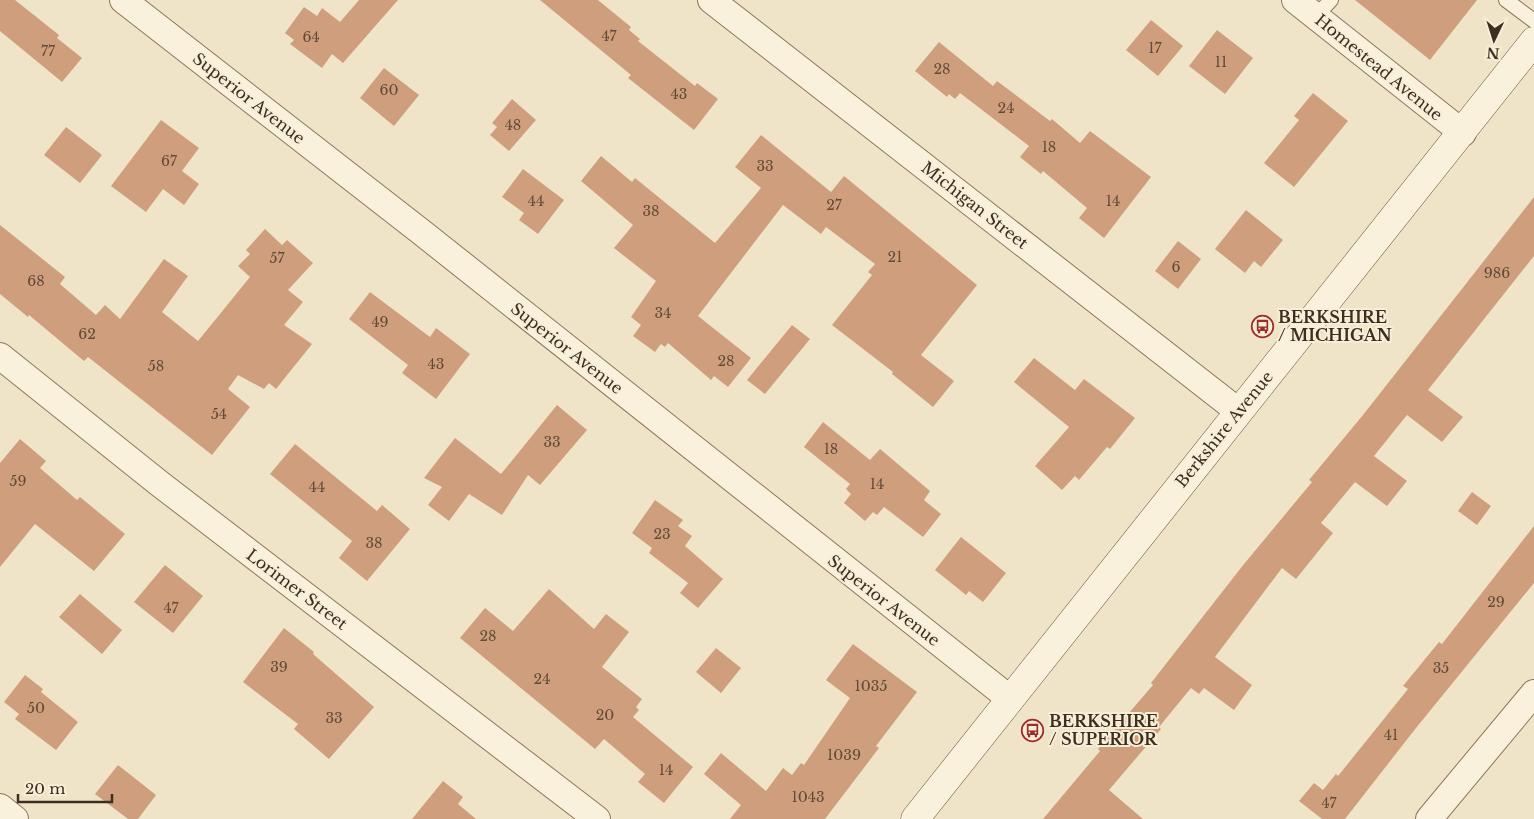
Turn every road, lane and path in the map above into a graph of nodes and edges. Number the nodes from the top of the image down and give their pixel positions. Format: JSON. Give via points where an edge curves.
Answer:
{"nodes":[{"id":1,"x":123,"y":0,"type":"edge"},
{"id":2,"x":712,"y":0,"type":"edge"},
{"id":3,"x":1296,"y":0,"type":"edge"},
{"id":4,"x":1506,"y":0,"type":"edge"},
{"id":5,"x":1323,"y":8,"type":"edge"},
{"id":6,"x":1534,"y":22,"type":"edge"},
{"id":7,"x":1534,"y":41,"type":"edge"},
{"id":8,"x":1463,"y":133,"type":"junction"},
{"id":9,"x":0,"y":356,"type":"edge"},
{"id":10,"x":1238,"y":411,"type":"junction"},
{"id":11,"x":1534,"y":692,"type":"edge"},
{"id":12,"x":1009,"y":698,"type":"junction"},
{"id":13,"x":0,"y":807,"type":"edge"},
{"id":14,"x":15,"y":819,"type":"edge"},
{"id":15,"x":597,"y":819,"type":"edge"},
{"id":16,"x":915,"y":819,"type":"edge"},
{"id":17,"x":1429,"y":819,"type":"edge"}],
"edges":[{"from":1,"to":12,"type":"street","name":"Superior Avenue"},
{"from":2,"to":10,"type":"street","name":"Michigan Street"},
{"from":3,"to":5,"type":"street","name":"Homestead Avenue"},
{"from":4,"to":6,"type":"lane"},
{"from":5,"to":8,"type":"street","name":"Homestead Avenue"},
{"from":7,"to":8,"type":"main road","name":"Berkshire Avenue"},
{"from":8,"to":10,"type":"main road","name":"Berkshire Avenue"},
{"from":9,"to":15,"type":"street","name":"Lorimer Street","via":[[160,484]]},
{"from":10,"to":12,"type":"main road","name":"Berkshire Avenue"},
{"from":11,"to":17,"type":"street"},
{"from":12,"to":16,"type":"main road","name":"Berkshire Avenue"},
{"from":13,"to":14,"type":"street"}]}
